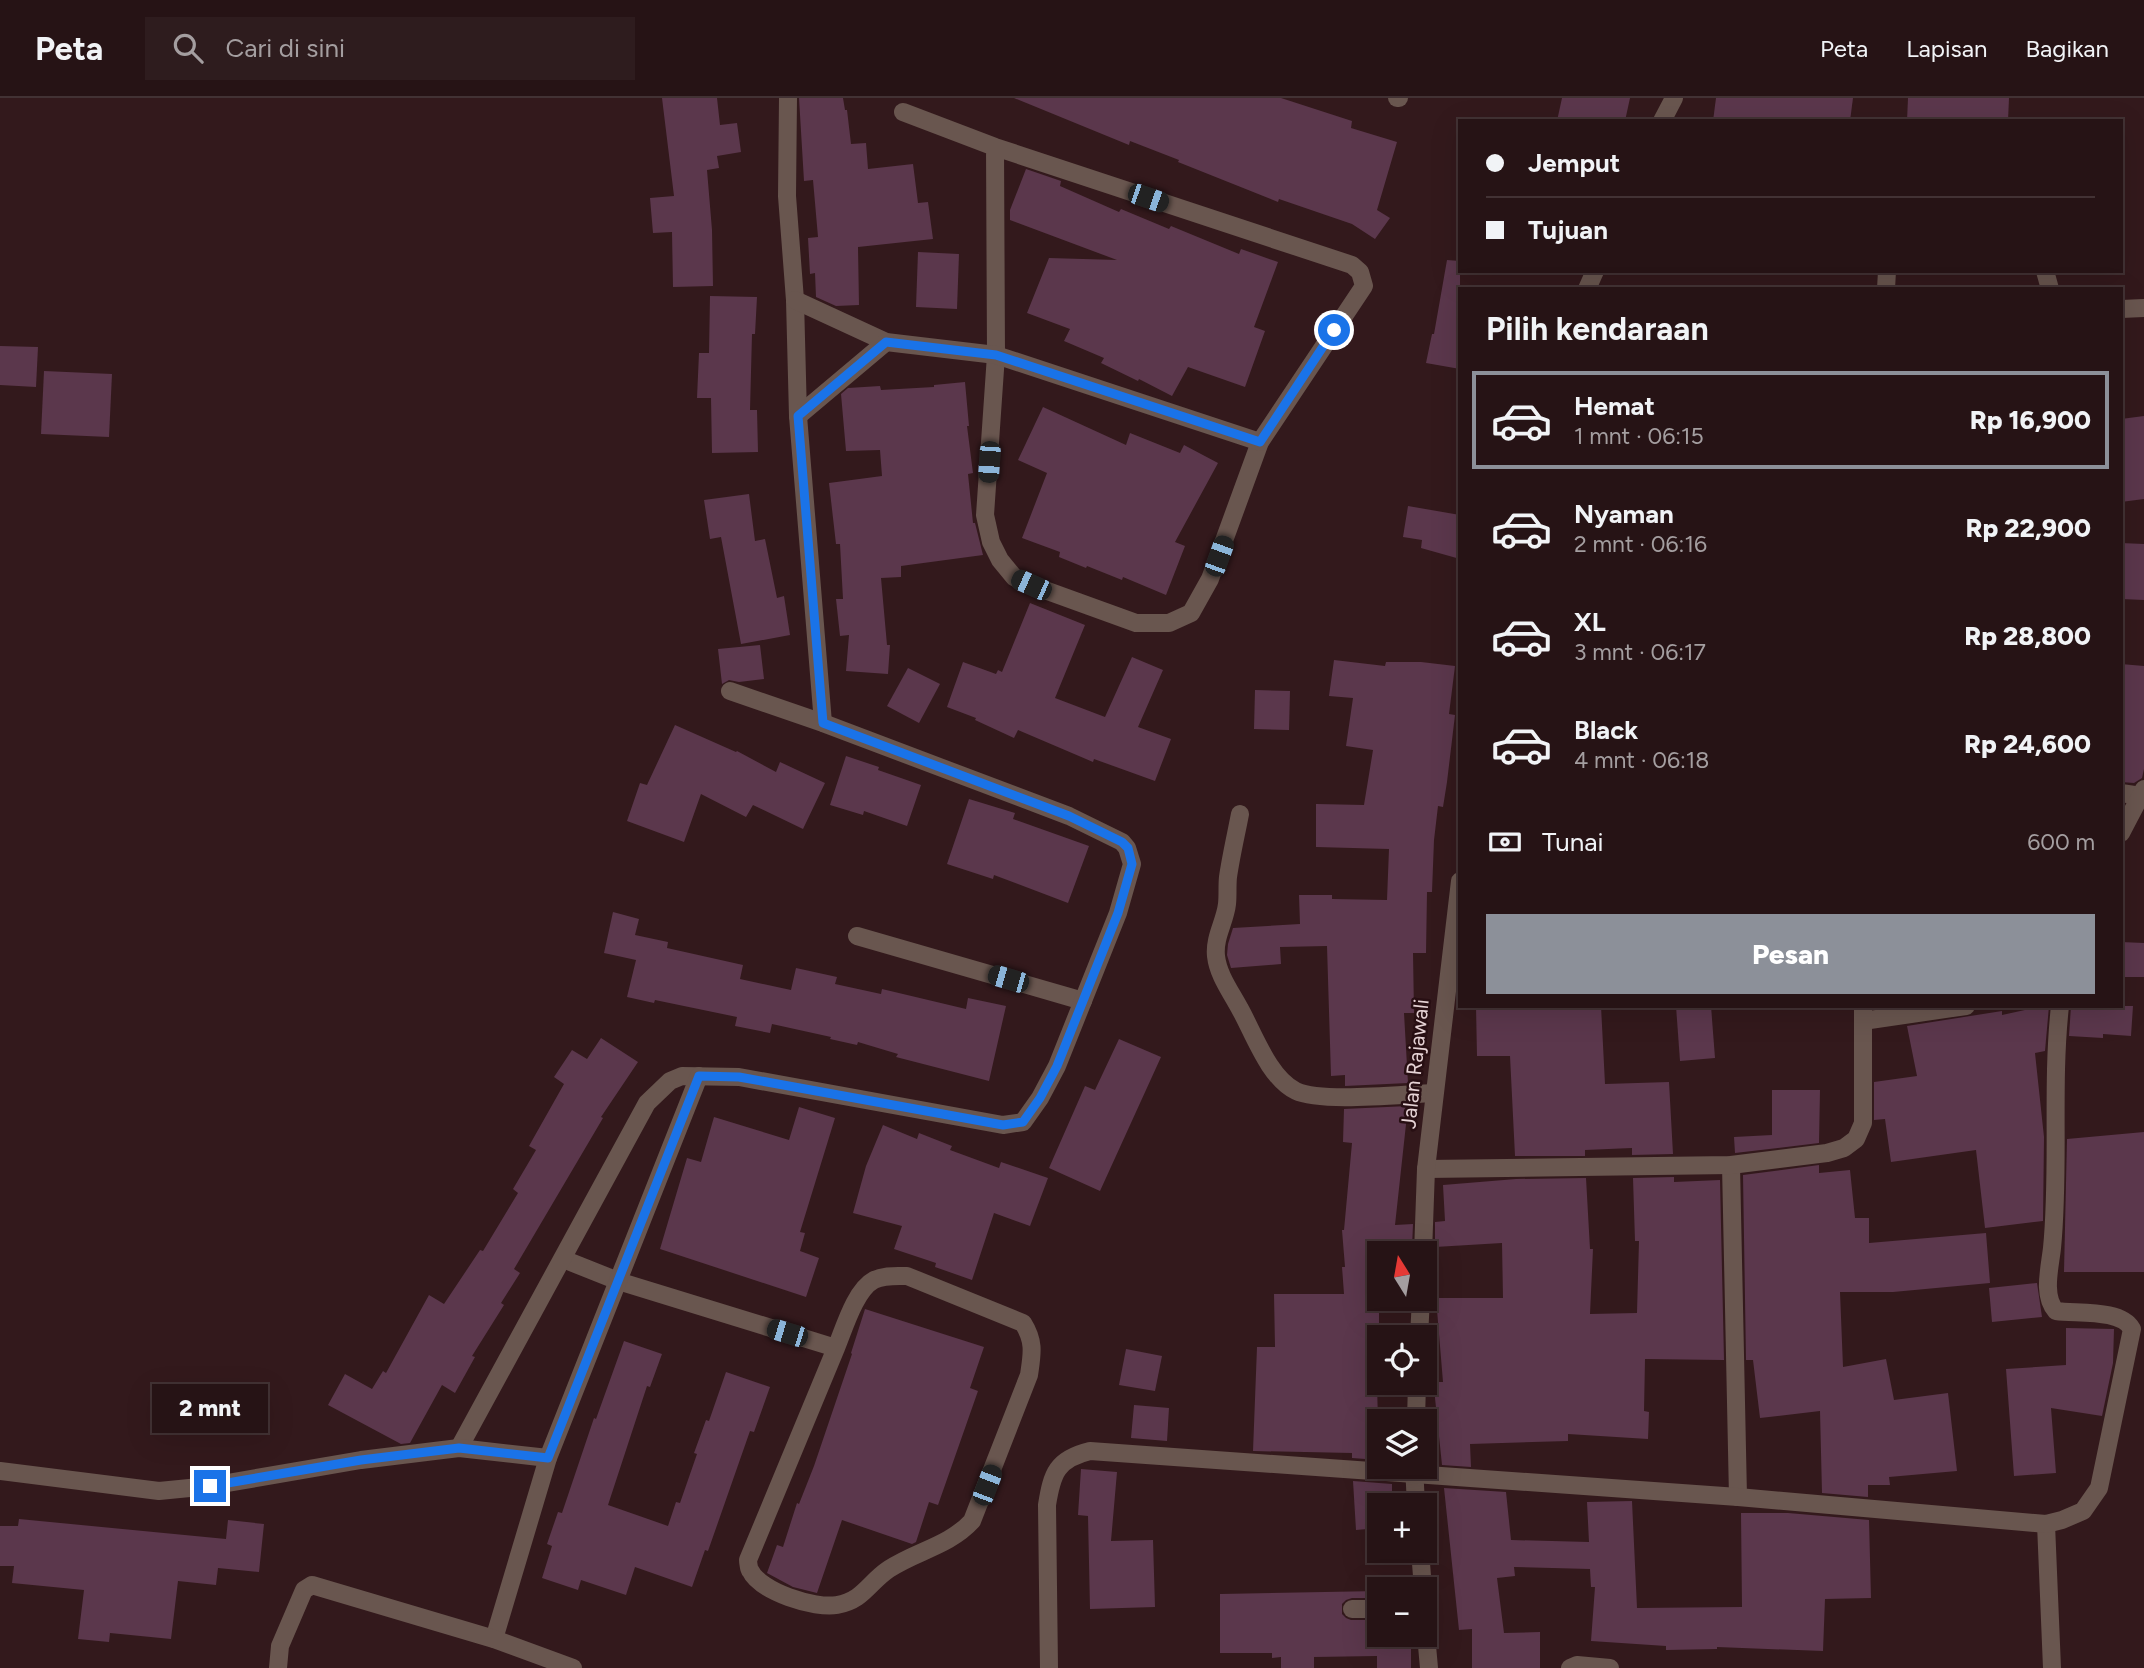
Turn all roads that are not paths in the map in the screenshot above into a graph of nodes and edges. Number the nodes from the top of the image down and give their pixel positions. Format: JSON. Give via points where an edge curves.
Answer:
{"nodes":[{"id":1,"x":788,"y":98,"type":"edge"},
{"id":2,"x":1674,"y":98,"type":"edge"},
{"id":3,"x":903,"y":112,"type":"dead end"},
{"id":4,"x":1663,"y":119,"type":"edge"},
{"id":5,"x":995,"y":147,"type":"junction"},
{"id":6,"x":795,"y":300,"type":"junction"},
{"id":7,"x":2144,"y":308,"type":"edge"},
{"id":8,"x":2123,"y":309,"type":"edge"},
{"id":9,"x":886,"y":342,"type":"junction"},
{"id":10,"x":996,"y":355,"type":"junction"},
{"id":11,"x":798,"y":416,"type":"junction"},
{"id":12,"x":1260,"y":442,"type":"junction"},
{"id":13,"x":730,"y":691,"type":"dead end"},
{"id":14,"x":823,"y":723,"type":"junction"},
{"id":15,"x":2123,"y":793,"type":"edge"},
{"id":16,"x":2142,"y":793,"type":"edge"},
{"id":17,"x":1240,"y":814,"type":"dead end"},
{"id":18,"x":2123,"y":830,"type":"edge"},
{"id":19,"x":1458,"y":897,"type":"edge"},
{"id":20,"x":857,"y":936,"type":"dead end"},
{"id":21,"x":1083,"y":1001,"type":"junction"},
{"id":22,"x":1940,"y":1008,"type":"edge"},
{"id":23,"x":2060,"y":1008,"type":"edge"},
{"id":24,"x":1863,"y":1014,"type":"edge"},
{"id":25,"x":699,"y":1076,"type":"junction"},
{"id":26,"x":1434,"y":1093,"type":"junction"},
{"id":27,"x":1731,"y":1165,"type":"junction"},
{"id":28,"x":1426,"y":1169,"type":"junction"},
{"id":29,"x":1423,"y":1241,"type":"edge"},
{"id":30,"x":563,"y":1259,"type":"junction"},
{"id":31,"x":618,"y":1281,"type":"junction"},
{"id":32,"x":836,"y":1348,"type":"junction"},
{"id":33,"x":459,"y":1448,"type":"junction"},
{"id":34,"x":548,"y":1458,"type":"junction"},
{"id":35,"x":1367,"y":1467,"type":"edge"},
{"id":36,"x":0,"y":1471,"type":"edge"},
{"id":37,"x":1437,"y":1472,"type":"edge"},
{"id":38,"x":1738,"y":1497,"type":"junction"},
{"id":39,"x":2046,"y":1524,"type":"junction"},
{"id":40,"x":1352,"y":1609,"type":"dead end"},
{"id":41,"x":1367,"y":1609,"type":"edge"},
{"id":42,"x":494,"y":1639,"type":"junction"},
{"id":43,"x":1427,"y":1647,"type":"edge"},
{"id":44,"x":278,"y":1668,"type":"edge"},
{"id":45,"x":573,"y":1668,"type":"edge"},
{"id":46,"x":1049,"y":1668,"type":"edge"},
{"id":47,"x":1429,"y":1668,"type":"edge"},
{"id":48,"x":1570,"y":1668,"type":"edge"},
{"id":49,"x":1610,"y":1668,"type":"edge"},
{"id":50,"x":2052,"y":1668,"type":"edge"}],
"edges":[{"from":1,"to":6,"type":"street","via":[[787,196]]},
{"from":2,"to":4,"type":"street"},
{"from":3,"to":5,"type":"street"},
{"from":5,"to":10,"type":"street"},
{"from":5,"to":12,"type":"street","via":[[1352,265],[1360,272],[1364,286]]},
{"from":6,"to":9,"type":"street"},
{"from":6,"to":11,"type":"street"},
{"from":7,"to":8,"type":"street"},
{"from":9,"to":10,"type":"street"},
{"from":9,"to":11,"type":"street"},
{"from":10,"to":12,"type":"street"},
{"from":10,"to":12,"type":"street","via":[[985,515],[1000,560],[1014,577],[1136,623],[1169,623],[1191,612],[1210,579]]},
{"from":11,"to":14,"type":"street"},
{"from":13,"to":14,"type":"street"},
{"from":14,"to":21,"type":"street","via":[[1069,816],[1128,848],[1132,864],[1118,913]]},
{"from":15,"to":16,"type":"street"},
{"from":16,"to":18,"type":"street"},
{"from":17,"to":26,"type":"street","via":[[1216,957],[1275,1072],[1285,1084],[1309,1095]]},
{"from":19,"to":26,"type":"street","name":"Jalan Rajawali"},
{"from":20,"to":21,"type":"street"},
{"from":21,"to":25,"type":"street","via":[[1040,1098],[1023,1122],[1013,1125],[739,1077]]},
{"from":22,"to":24,"type":"street"},
{"from":23,"to":39,"type":"street","via":[[2049,1299],[2056,1311],[2113,1315],[2133,1329],[2099,1488],[2083,1511]]},
{"from":24,"to":27,"type":"street","via":[[1863,1123],[1856,1139],[1827,1153]]},
{"from":25,"to":30,"type":"street","via":[[670,1081],[647,1103]]},
{"from":25,"to":31,"type":"street"},
{"from":26,"to":28,"type":"street","name":"Jalan Rajawali"},
{"from":27,"to":28,"type":"street"},
{"from":27,"to":38,"type":"street"},
{"from":28,"to":29,"type":"street","name":"Jalan Rajawali"},
{"from":30,"to":31,"type":"street"},
{"from":30,"to":33,"type":"street"},
{"from":31,"to":32,"type":"street"},
{"from":31,"to":34,"type":"street"},
{"from":32,"to":32,"type":"street","via":[[858,1297],[872,1281],[906,1276],[1023,1323],[1031,1336],[1032,1352],[1029,1375],[972,1521],[945,1543],[886,1570],[853,1600],[811,1605],[765,1585],[749,1570],[748,1560]]},
{"from":33,"to":34,"type":"street"},
{"from":33,"to":36,"type":"street","via":[[159,1491]]},
{"from":34,"to":42,"type":"street"},
{"from":35,"to":46,"type":"street","via":[[1090,1451],[1070,1456],[1051,1481],[1047,1505]]},
{"from":37,"to":38,"type":"street"},
{"from":38,"to":39,"type":"street"},
{"from":39,"to":50,"type":"street"},
{"from":40,"to":41,"type":"street"},
{"from":42,"to":44,"type":"street","via":[[312,1585],[304,1590],[280,1646]]},
{"from":42,"to":45,"type":"street"},
{"from":43,"to":47,"type":"street"},
{"from":48,"to":49,"type":"street"}]}
